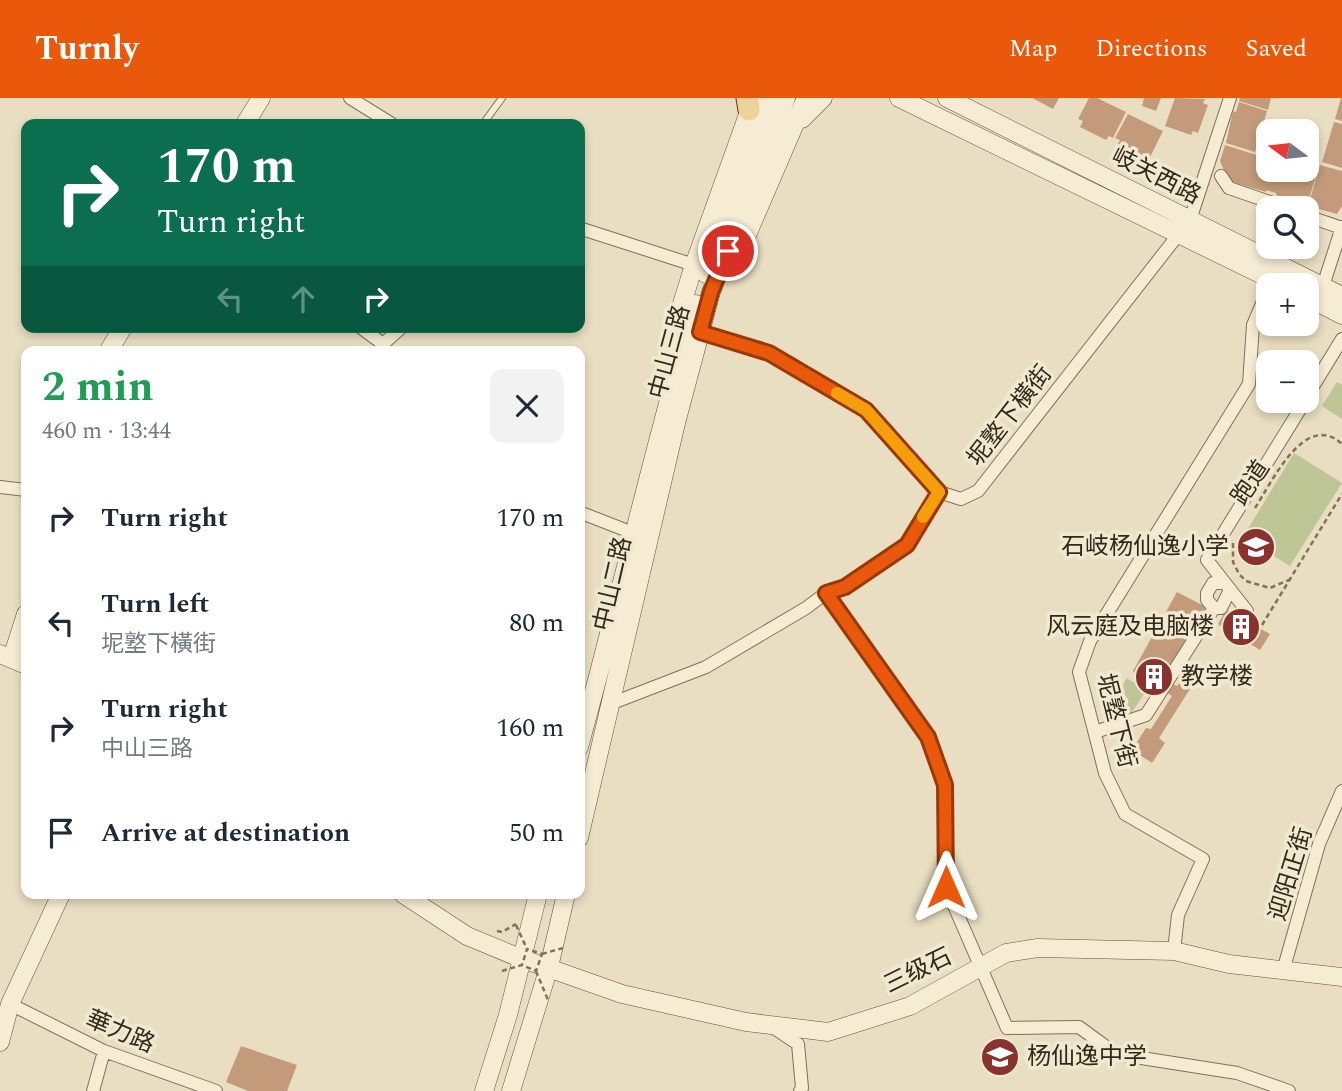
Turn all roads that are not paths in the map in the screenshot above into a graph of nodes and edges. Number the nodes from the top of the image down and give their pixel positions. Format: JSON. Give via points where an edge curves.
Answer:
{"nodes":[{"id":1,"x":261,"y":98,"type":"edge"},
{"id":2,"x":351,"y":98,"type":"edge"},
{"id":3,"x":502,"y":98,"type":"edge"},
{"id":4,"x":771,"y":98,"type":"edge"},
{"id":5,"x":786,"y":98,"type":"edge"},
{"id":6,"x":806,"y":98,"type":"edge"},
{"id":7,"x":823,"y":98,"type":"edge"},
{"id":8,"x":899,"y":98,"type":"edge"},
{"id":9,"x":947,"y":98,"type":"edge"},
{"id":10,"x":1230,"y":98,"type":"edge"},
{"id":11,"x":750,"y":102,"type":"edge"},
{"id":12,"x":248,"y":119,"type":"edge"},
{"id":13,"x":384,"y":119,"type":"edge"},
{"id":14,"x":487,"y":119,"type":"edge"},
{"id":15,"x":792,"y":129,"type":"junction"},
{"id":16,"x":1221,"y":176,"type":"dead end"},
{"id":17,"x":1256,"y":197,"type":"edge"},
{"id":18,"x":1189,"y":220,"type":"junction"},
{"id":19,"x":1319,"y":220,"type":"edge"},
{"id":20,"x":1342,"y":227,"type":"edge"},
{"id":21,"x":585,"y":230,"type":"edge"},
{"id":22,"x":1178,"y":235,"type":"junction"},
{"id":23,"x":694,"y":265,"type":"junction"},
{"id":24,"x":1256,"y":275,"type":"edge"},
{"id":25,"x":1323,"y":286,"type":"junction"},
{"id":26,"x":711,"y":292,"type":"junction"},
{"id":27,"x":1342,"y":296,"type":"edge"},
{"id":28,"x":1319,"y":303,"type":"edge"},
{"id":29,"x":1342,"y":315,"type":"edge"},
{"id":30,"x":1256,"y":321,"type":"edge"},
{"id":31,"x":700,"y":332,"type":"junction"},
{"id":32,"x":367,"y":333,"type":"edge"},
{"id":33,"x":1342,"y":339,"type":"edge"},
{"id":34,"x":383,"y":346,"type":"edge"},
{"id":35,"x":1319,"y":376,"type":"edge"},
{"id":36,"x":673,"y":381,"type":"junction"},
{"id":37,"x":1297,"y":413,"type":"edge"},
{"id":38,"x":669,"y":420,"type":"junction"},
{"id":39,"x":0,"y":487,"type":"edge"},
{"id":40,"x":21,"y":489,"type":"edge"},
{"id":41,"x":939,"y":492,"type":"junction"},
{"id":42,"x":585,"y":514,"type":"edge"},
{"id":43,"x":633,"y":533,"type":"junction"},
{"id":44,"x":1228,"y":587,"type":"junction"},
{"id":45,"x":826,"y":593,"type":"junction"},
{"id":46,"x":1214,"y":608,"type":"junction"},
{"id":47,"x":1247,"y":611,"type":"dead end"},
{"id":48,"x":21,"y":631,"type":"edge"},
{"id":49,"x":13,"y":659,"type":"edge"},
{"id":50,"x":610,"y":704,"type":"junction"},
{"id":51,"x":585,"y":726,"type":"edge"},
{"id":52,"x":1095,"y":732,"type":"junction"},
{"id":53,"x":1342,"y":791,"type":"edge"},
{"id":54,"x":585,"y":812,"type":"edge"},
{"id":55,"x":59,"y":899,"type":"edge"},
{"id":56,"x":411,"y":899,"type":"edge"},
{"id":57,"x":537,"y":899,"type":"edge"},
{"id":58,"x":564,"y":899,"type":"edge"},
{"id":59,"x":1174,"y":951,"type":"junction"},
{"id":60,"x":523,"y":957,"type":"junction"},
{"id":61,"x":542,"y":964,"type":"junction"},
{"id":62,"x":981,"y":967,"type":"junction"},
{"id":63,"x":1283,"y":971,"type":"junction"},
{"id":64,"x":1342,"y":977,"type":"edge"},
{"id":65,"x":10,"y":1004,"type":"junction"},
{"id":66,"x":768,"y":1025,"type":"junction"},
{"id":67,"x":0,"y":1042,"type":"edge"},
{"id":68,"x":104,"y":1051,"type":"junction"},
{"id":69,"x":93,"y":1091,"type":"edge"},
{"id":70,"x":216,"y":1091,"type":"edge"},
{"id":71,"x":484,"y":1091,"type":"edge"},
{"id":72,"x":511,"y":1091,"type":"edge"},
{"id":73,"x":800,"y":1091,"type":"edge"},
{"id":74,"x":1289,"y":1091,"type":"edge"}],
"edges":[{"from":1,"to":12,"type":"main road"},
{"from":2,"to":13,"type":"street"},
{"from":3,"to":14,"type":"lane"},
{"from":4,"to":36,"type":"main road","name":"中山三路","via":[[700,289]]},
{"from":5,"to":26,"type":"main road","name":"中山三路"},
{"from":6,"to":15,"type":"main road"},
{"from":7,"to":15,"type":"main road"},
{"from":8,"to":22,"type":"main road","name":"岐关西路"},
{"from":9,"to":18,"type":"main road","name":"岐关西路"},
{"from":10,"to":18,"type":"street"},
{"from":11,"to":23,"type":"main road"},
{"from":15,"to":26,"type":"main road","via":[[733,268]]},
{"from":16,"to":17,"type":"street","via":[[1229,188]]},
{"from":18,"to":25,"type":"main road","name":"岐关西路"},
{"from":19,"to":20,"type":"street"},
{"from":20,"to":25,"type":"street"},
{"from":21,"to":23,"type":"street"},
{"from":22,"to":24,"type":"main road","name":"岐关西路"},
{"from":22,"to":41,"type":"street","name":"坭墪下橫街","via":[[978,491],[961,499]]},
{"from":23,"to":36,"type":"main road","via":[[672,336]]},
{"from":25,"to":27,"type":"main road","name":"岐关西路"},
{"from":26,"to":31,"type":"main road","name":"中山三路"},
{"from":28,"to":29,"type":"main road"},
{"from":30,"to":52,"type":"street","name":"坭墪下街","via":[[1249,384],[1090,642],[1079,672]]},
{"from":31,"to":38,"type":"main road","name":"中山三路"},
{"from":31,"to":41,"type":"street","via":[[769,353],[866,410]]},
{"from":32,"to":34,"type":"street"},
{"from":33,"to":35,"type":"street"},
{"from":36,"to":38,"type":"main road","name":"中山三路"},
{"from":37,"to":44,"type":"street","via":[[1208,560]]},
{"from":38,"to":43,"type":"main road","name":"中山二路"},
{"from":38,"to":50,"type":"main road","name":"中山二路"},
{"from":39,"to":40,"type":"street"},
{"from":41,"to":45,"type":"street","via":[[907,545],[845,587]]},
{"from":42,"to":43,"type":"street"},
{"from":43,"to":51,"type":"main road","name":"中山二路"},
{"from":44,"to":46,"type":"street","via":[[1221,608]]},
{"from":44,"to":46,"type":"street","via":[[1213,583],[1207,600]]},
{"from":44,"to":47,"type":"street"},
{"from":45,"to":50,"type":"street","via":[[706,667]]},
{"from":45,"to":62,"type":"street","via":[[928,737],[945,785],[946,887]]},
{"from":46,"to":52,"type":"street","via":[[1146,715]]},
{"from":48,"to":49,"type":"main road"},
{"from":50,"to":54,"type":"main road","name":"中山二路"},
{"from":52,"to":59,"type":"street","name":"坭墪下街","via":[[1105,773],[1125,814],[1203,859],[1178,915]]},
{"from":53,"to":63,"type":"street","name":"迎阳正街","via":[[1320,844]]},
{"from":55,"to":65,"type":"main road"},
{"from":56,"to":60,"type":"main road","name":"三级石","via":[[467,936]]},
{"from":57,"to":60,"type":"main road"},
{"from":58,"to":61,"type":"main road"},
{"from":59,"to":62,"type":"main road","name":"三级石","via":[[1038,948],[1006,953]]},
{"from":59,"to":63,"type":"main road","name":"三级石"},
{"from":60,"to":61,"type":"main road","name":"三级石"},
{"from":60,"to":71,"type":"main road"},
{"from":61,"to":66,"type":"main road","name":"三级石","via":[[622,993]]},
{"from":61,"to":72,"type":"main road"},
{"from":62,"to":66,"type":"main road","name":"三级石","via":[[910,1006],[828,1032]]},
{"from":62,"to":74,"type":"street","via":[[1007,1028],[1079,1027],[1116,1054],[1237,1073]]},
{"from":63,"to":64,"type":"main road","name":"三级石"},
{"from":65,"to":67,"type":"main road"},
{"from":65,"to":68,"type":"street","name":"華力路"},
{"from":66,"to":73,"type":"street","via":[[798,1044]]},
{"from":68,"to":69,"type":"street"},
{"from":68,"to":70,"type":"street","name":"華力路"}]}
